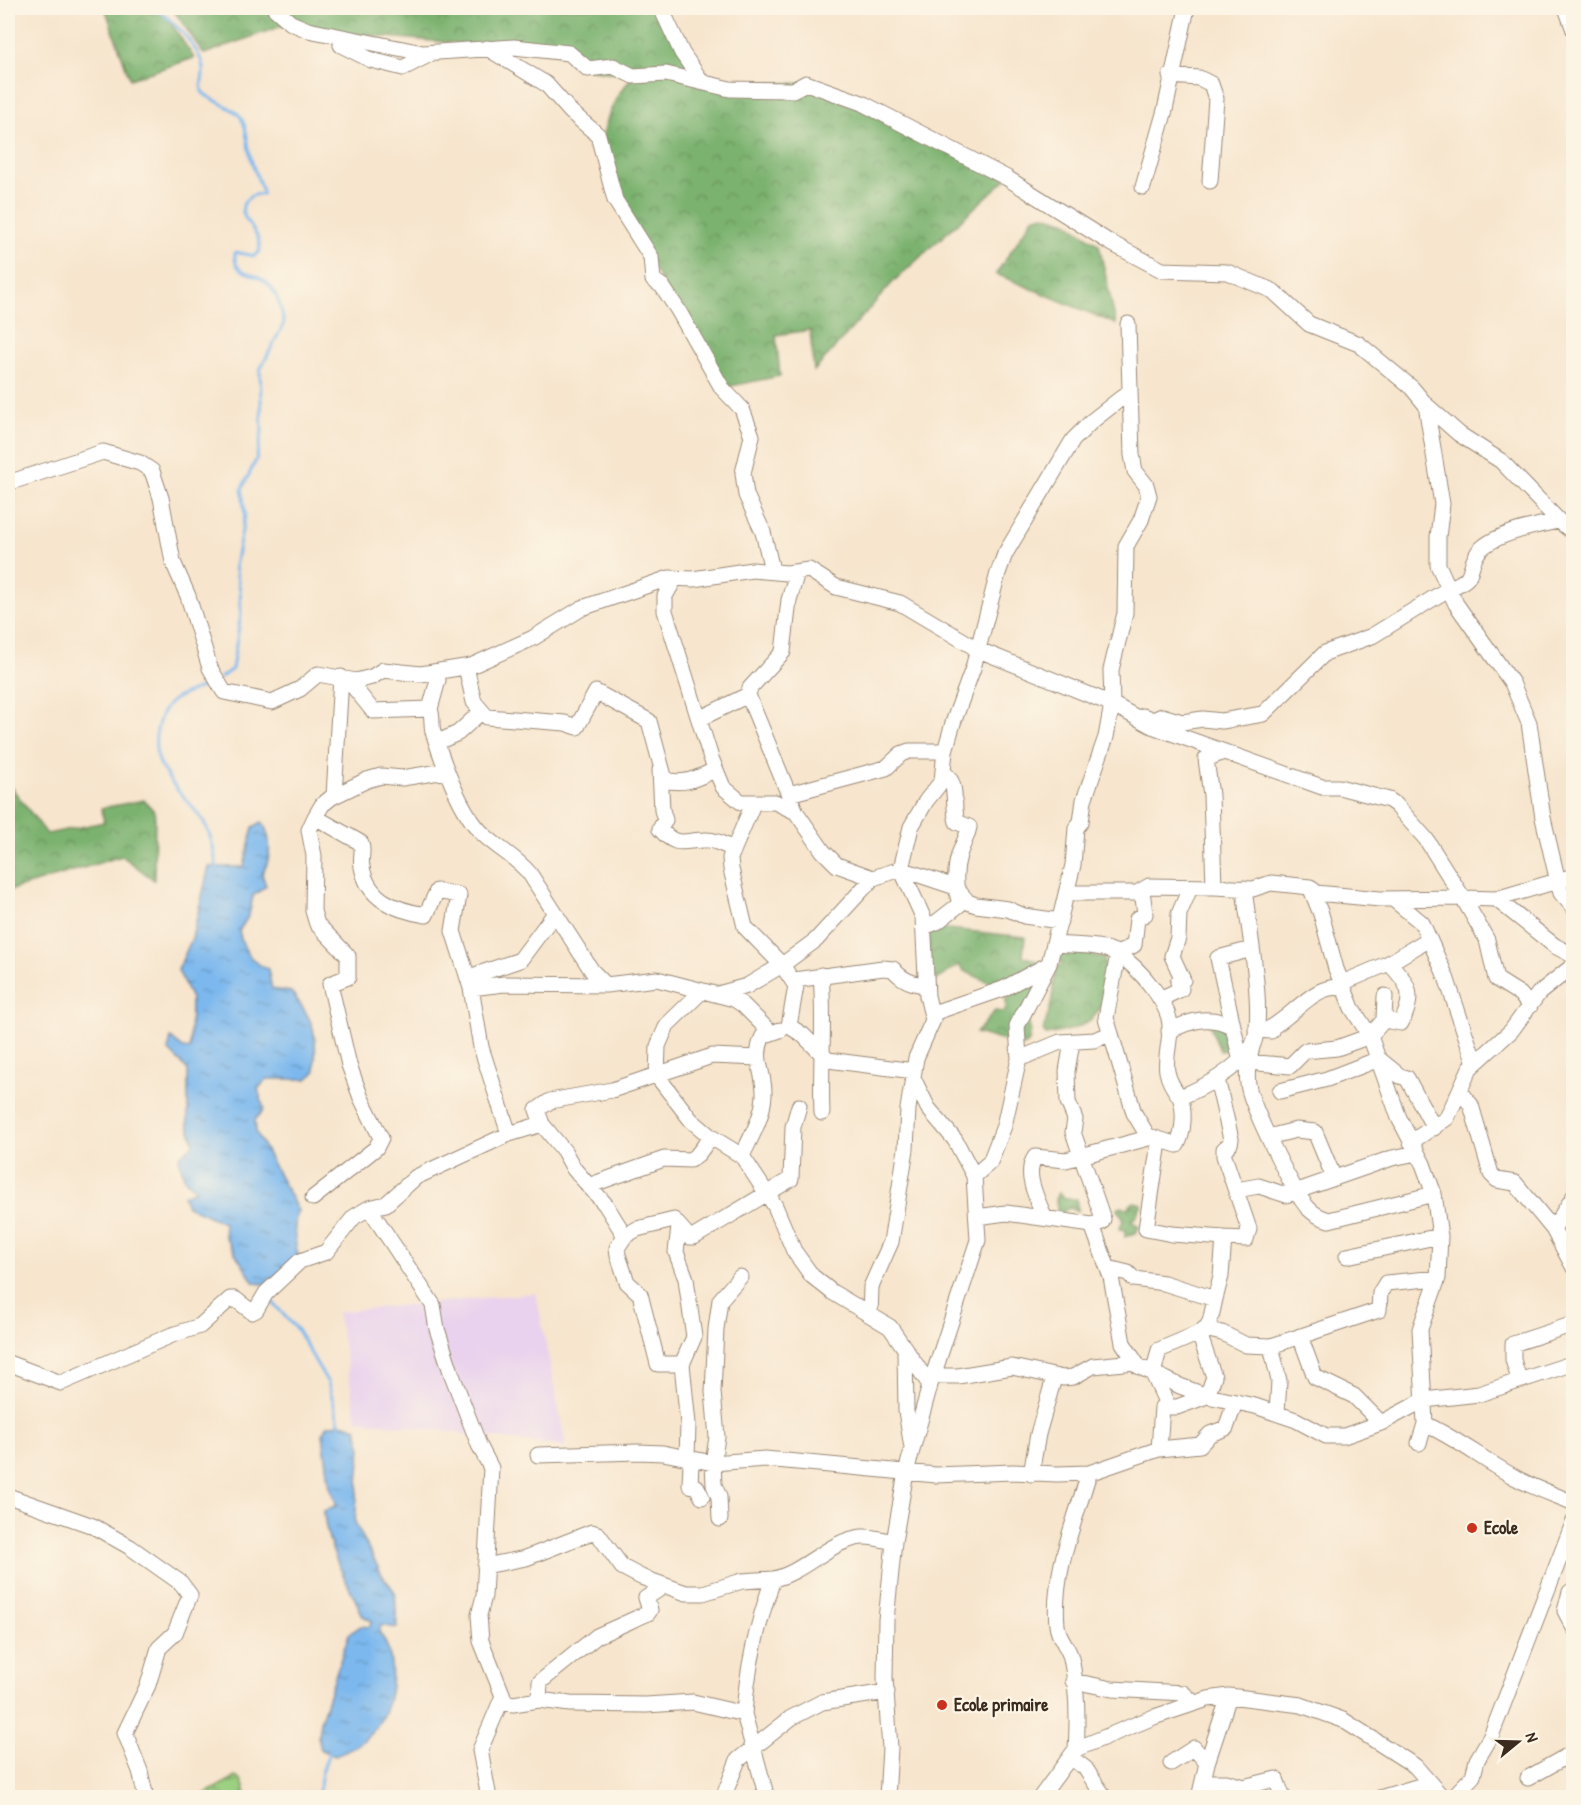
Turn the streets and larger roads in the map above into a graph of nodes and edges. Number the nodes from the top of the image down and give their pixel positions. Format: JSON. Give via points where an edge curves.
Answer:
{"nodes":[{"id":1,"x":274,"y":8,"type":"edge"},
{"id":2,"x":661,"y":8,"type":"edge"},
{"id":3,"x":1187,"y":8,"type":"edge"},
{"id":4,"x":1566,"y":8,"type":"edge"},
{"id":5,"x":1574,"y":30,"type":"edge"},
{"id":6,"x":341,"y":45,"type":"dead end"},
{"id":7,"x":487,"y":48,"type":"junction"},
{"id":8,"x":434,"y":52,"type":"junction"},
{"id":9,"x":1170,"y":76,"type":"junction"},
{"id":10,"x":702,"y":82,"type":"junction"},
{"id":11,"x":1210,"y":181,"type":"dead end"},
{"id":12,"x":1143,"y":187,"type":"dead end"},
{"id":13,"x":1128,"y":324,"type":"dead end"},
{"id":14,"x":1129,"y":392,"type":"junction"},
{"id":15,"x":1426,"y":405,"type":"junction"},
{"id":16,"x":8,"y":483,"type":"edge"},
{"id":17,"x":1558,"y":521,"type":"junction"},
{"id":18,"x":1574,"y":533,"type":"edge"},
{"id":19,"x":772,"y":570,"type":"junction"},
{"id":20,"x":797,"y":572,"type":"junction"},
{"id":21,"x":674,"y":580,"type":"junction"},
{"id":22,"x":1450,"y":588,"type":"junction"},
{"id":23,"x":979,"y":650,"type":"junction"},
{"id":24,"x":466,"y":667,"type":"junction"},
{"id":25,"x":436,"y":673,"type":"junction"},
{"id":26,"x":344,"y":679,"type":"junction"},
{"id":27,"x":748,"y":695,"type":"junction"},
{"id":28,"x":1113,"y":706,"type":"junction"},
{"id":29,"x":430,"y":710,"type":"junction"},
{"id":30,"x":481,"y":712,"type":"junction"},
{"id":31,"x":699,"y":719,"type":"junction"},
{"id":32,"x":438,"y":742,"type":"junction"},
{"id":33,"x":659,"y":750,"type":"junction"},
{"id":34,"x":945,"y":751,"type":"junction"},
{"id":35,"x":1221,"y":753,"type":"junction"},
{"id":36,"x":716,"y":770,"type":"junction"},
{"id":37,"x":446,"y":771,"type":"junction"},
{"id":38,"x":944,"y":773,"type":"junction"},
{"id":39,"x":789,"y":794,"type":"junction"},
{"id":40,"x":334,"y":796,"type":"junction"},
{"id":41,"x":753,"y":804,"type":"junction"},
{"id":42,"x":796,"y":812,"type":"junction"},
{"id":43,"x":315,"y":817,"type":"junction"},
{"id":44,"x":733,"y":849,"type":"junction"},
{"id":45,"x":901,"y":869,"type":"junction"},
{"id":46,"x":1574,"y":876,"type":"edge"},
{"id":47,"x":873,"y":878,"type":"junction"},
{"id":48,"x":1558,"y":882,"type":"junction"},
{"id":49,"x":955,"y":887,"type":"junction"},
{"id":50,"x":1214,"y":887,"type":"junction"},
{"id":51,"x":1310,"y":887,"type":"junction"},
{"id":52,"x":1190,"y":888,"type":"junction"},
{"id":53,"x":1244,"y":888,"type":"junction"},
{"id":54,"x":1142,"y":891,"type":"junction"},
{"id":55,"x":1066,"y":893,"type":"junction"},
{"id":56,"x":1463,"y":898,"type":"junction"},
{"id":57,"x":1394,"y":899,"type":"junction"},
{"id":58,"x":1496,"y":899,"type":"junction"},
{"id":59,"x":1574,"y":908,"type":"edge"},
{"id":60,"x":555,"y":913,"type":"junction"},
{"id":61,"x":1060,"y":921,"type":"junction"},
{"id":62,"x":924,"y":927,"type":"junction"},
{"id":63,"x":1430,"y":939,"type":"junction"},
{"id":64,"x":1055,"y":944,"type":"junction"},
{"id":65,"x":1252,"y":949,"type":"junction"},
{"id":66,"x":1118,"y":954,"type":"junction"},
{"id":67,"x":1574,"y":956,"type":"edge"},
{"id":68,"x":1389,"y":963,"type":"junction"},
{"id":69,"x":1049,"y":964,"type":"junction"},
{"id":70,"x":782,"y":965,"type":"junction"},
{"id":71,"x":1574,"y":965,"type":"edge"},
{"id":72,"x":821,"y":975,"type":"junction"},
{"id":73,"x":794,"y":980,"type":"junction"},
{"id":74,"x":470,"y":982,"type":"junction"},
{"id":75,"x":606,"y":985,"type":"junction"},
{"id":76,"x":926,"y":985,"type":"junction"},
{"id":77,"x":1343,"y":986,"type":"junction"},
{"id":78,"x":708,"y":993,"type":"junction"},
{"id":79,"x":1385,"y":996,"type":"dead end"},
{"id":80,"x":1160,"y":999,"type":"junction"},
{"id":81,"x":1530,"y":1006,"type":"junction"},
{"id":82,"x":933,"y":1013,"type":"junction"},
{"id":83,"x":1384,"y":1020,"type":"junction"},
{"id":84,"x":789,"y":1026,"type":"junction"},
{"id":85,"x":1233,"y":1027,"type":"junction"},
{"id":86,"x":1256,"y":1030,"type":"junction"},
{"id":87,"x":1169,"y":1031,"type":"junction"},
{"id":88,"x":771,"y":1033,"type":"junction"},
{"id":89,"x":1111,"y":1034,"type":"junction"},
{"id":90,"x":1370,"y":1036,"type":"junction"},
{"id":91,"x":1072,"y":1042,"type":"junction"},
{"id":92,"x":821,"y":1055,"type":"junction"},
{"id":93,"x":1247,"y":1056,"type":"junction"},
{"id":94,"x":758,"y":1058,"type":"junction"},
{"id":95,"x":1019,"y":1059,"type":"junction"},
{"id":96,"x":1379,"y":1059,"type":"junction"},
{"id":97,"x":1475,"y":1063,"type":"junction"},
{"id":98,"x":913,"y":1074,"type":"junction"},
{"id":99,"x":657,"y":1076,"type":"junction"},
{"id":100,"x":1217,"y":1079,"type":"junction"},
{"id":101,"x":1280,"y":1091,"type":"dead end"},
{"id":102,"x":1461,"y":1092,"type":"junction"},
{"id":103,"x":1180,"y":1097,"type":"junction"},
{"id":104,"x":800,"y":1106,"type":"dead end"},
{"id":105,"x":822,"y":1113,"type":"dead end"},
{"id":106,"x":542,"y":1124,"type":"junction"},
{"id":107,"x":1434,"y":1128,"type":"junction"},
{"id":108,"x":509,"y":1134,"type":"junction"},
{"id":109,"x":711,"y":1137,"type":"junction"},
{"id":110,"x":1268,"y":1137,"type":"junction"},
{"id":111,"x":1154,"y":1140,"type":"junction"},
{"id":112,"x":1414,"y":1148,"type":"junction"},
{"id":113,"x":742,"y":1156,"type":"junction"},
{"id":114,"x":1080,"y":1156,"type":"junction"},
{"id":115,"x":974,"y":1176,"type":"junction"},
{"id":116,"x":1334,"y":1178,"type":"junction"},
{"id":117,"x":588,"y":1186,"type":"junction"},
{"id":118,"x":1236,"y":1190,"type":"junction"},
{"id":119,"x":1297,"y":1191,"type":"junction"},
{"id":120,"x":766,"y":1194,"type":"junction"},
{"id":121,"x":1434,"y":1194,"type":"junction"},
{"id":122,"x":1574,"y":1196,"type":"edge"},
{"id":123,"x":313,"y":1198,"type":"dead end"},
{"id":124,"x":369,"y":1208,"type":"junction"},
{"id":125,"x":977,"y":1217,"type":"junction"},
{"id":126,"x":1044,"y":1217,"type":"junction"},
{"id":127,"x":1092,"y":1225,"type":"junction"},
{"id":128,"x":679,"y":1227,"type":"junction"},
{"id":129,"x":1553,"y":1228,"type":"junction"},
{"id":130,"x":625,"y":1236,"type":"junction"},
{"id":131,"x":1440,"y":1236,"type":"junction"},
{"id":132,"x":1224,"y":1238,"type":"junction"},
{"id":133,"x":1347,"y":1256,"type":"dead end"},
{"id":134,"x":1108,"y":1268,"type":"junction"},
{"id":135,"x":1574,"y":1268,"type":"edge"},
{"id":136,"x":740,"y":1277,"type":"dead end"},
{"id":137,"x":1438,"y":1278,"type":"junction"},
{"id":138,"x":1215,"y":1299,"type":"junction"},
{"id":139,"x":870,"y":1315,"type":"junction"},
{"id":140,"x":1574,"y":1324,"type":"edge"},
{"id":141,"x":1204,"y":1330,"type":"junction"},
{"id":142,"x":1300,"y":1336,"type":"junction"},
{"id":143,"x":1270,"y":1346,"type":"junction"},
{"id":144,"x":905,"y":1350,"type":"junction"},
{"id":145,"x":1135,"y":1362,"type":"junction"},
{"id":146,"x":1574,"y":1363,"type":"edge"},
{"id":147,"x":8,"y":1364,"type":"edge"},
{"id":148,"x":682,"y":1364,"type":"junction"},
{"id":149,"x":1153,"y":1374,"type":"junction"},
{"id":150,"x":1054,"y":1378,"type":"junction"},
{"id":151,"x":1520,"y":1379,"type":"junction"},
{"id":152,"x":932,"y":1380,"type":"junction"},
{"id":153,"x":1207,"y":1396,"type":"junction"},
{"id":154,"x":1424,"y":1400,"type":"junction"},
{"id":155,"x":1234,"y":1403,"type":"junction"},
{"id":156,"x":1162,"y":1407,"type":"junction"},
{"id":157,"x":1277,"y":1413,"type":"junction"},
{"id":158,"x":1381,"y":1423,"type":"junction"},
{"id":159,"x":1425,"y":1424,"type":"junction"},
{"id":160,"x":1419,"y":1443,"type":"dead end"},
{"id":161,"x":1160,"y":1449,"type":"junction"},
{"id":162,"x":912,"y":1450,"type":"junction"},
{"id":163,"x":538,"y":1455,"type":"dead end"},
{"id":164,"x":687,"y":1458,"type":"junction"},
{"id":165,"x":713,"y":1463,"type":"junction"},
{"id":166,"x":906,"y":1472,"type":"junction"},
{"id":167,"x":1089,"y":1473,"type":"junction"},
{"id":168,"x":1031,"y":1474,"type":"junction"},
{"id":169,"x":8,"y":1496,"type":"edge"},
{"id":170,"x":702,"y":1497,"type":"dead end"},
{"id":171,"x":1574,"y":1503,"type":"edge"},
{"id":172,"x":720,"y":1519,"type":"dead end"},
{"id":173,"x":1573,"y":1525,"type":"edge"},
{"id":174,"x":894,"y":1542,"type":"junction"},
{"id":175,"x":485,"y":1566,"type":"junction"},
{"id":176,"x":773,"y":1579,"type":"junction"},
{"id":177,"x":1550,"y":1582,"type":"junction"},
{"id":178,"x":664,"y":1586,"type":"junction"},
{"id":179,"x":1572,"y":1593,"type":"edge"},
{"id":180,"x":1574,"y":1628,"type":"edge"},
{"id":181,"x":1073,"y":1682,"type":"junction"},
{"id":182,"x":887,"y":1692,"type":"junction"},
{"id":183,"x":1229,"y":1696,"type":"junction"},
{"id":184,"x":539,"y":1700,"type":"junction"},
{"id":185,"x":501,"y":1702,"type":"junction"},
{"id":186,"x":1194,"y":1703,"type":"junction"},
{"id":187,"x":744,"y":1714,"type":"junction"},
{"id":188,"x":753,"y":1747,"type":"junction"},
{"id":189,"x":1574,"y":1752,"type":"edge"},
{"id":190,"x":1073,"y":1753,"type":"junction"},
{"id":191,"x":1171,"y":1762,"type":"dead end"},
{"id":192,"x":1207,"y":1763,"type":"junction"},
{"id":193,"x":1527,"y":1778,"type":"dead end"},
{"id":194,"x":1204,"y":1782,"type":"junction"},
{"id":195,"x":1430,"y":1783,"type":"junction"},
{"id":196,"x":146,"y":1797,"type":"edge"},
{"id":197,"x":489,"y":1797,"type":"edge"},
{"id":198,"x":723,"y":1797,"type":"edge"},
{"id":199,"x":767,"y":1797,"type":"edge"},
{"id":200,"x":887,"y":1797,"type":"edge"},
{"id":201,"x":1040,"y":1797,"type":"edge"},
{"id":202,"x":1105,"y":1797,"type":"edge"},
{"id":203,"x":1199,"y":1797,"type":"edge"},
{"id":204,"x":1283,"y":1797,"type":"edge"},
{"id":205,"x":1380,"y":1797,"type":"edge"},
{"id":206,"x":1443,"y":1797,"type":"edge"},
{"id":207,"x":1452,"y":1797,"type":"edge"}],
"edges":[{"from":1,"to":8,"type":"street","via":[[291,23],[308,30]]},
{"from":2,"to":10,"type":"street","via":[[682,53]]},
{"from":3,"to":9,"type":"street"},
{"from":4,"to":5,"type":"street"},
{"from":6,"to":8,"type":"street","via":[[371,60],[403,68]]},
{"from":7,"to":8,"type":"street"},
{"from":7,"to":10,"type":"street","via":[[569,53],[588,69],[613,66],[633,76],[666,74]]},
{"from":7,"to":19,"type":"street","via":[[546,84],[598,135],[615,200],[651,257],[653,280],[662,286],[678,310],[722,388],[742,409],[752,436],[743,473],[746,495],[763,532]]},
{"from":9,"to":11,"type":"street","via":[[1199,78],[1211,84],[1216,99]]},
{"from":9,"to":12,"type":"street","via":[[1165,110]]},
{"from":10,"to":15,"type":"street","via":[[730,89],[793,90],[806,83],[862,104],[1020,185],[1109,242],[1162,270],[1227,272],[1273,291],[1309,324],[1359,344],[1412,388]]},
{"from":13,"to":14,"type":"street"},
{"from":14,"to":23,"type":"street","via":[[1073,440],[1041,491],[1005,554]]},
{"from":14,"to":28,"type":"street","via":[[1135,471],[1149,496],[1126,546],[1125,613],[1111,670]]},
{"from":15,"to":17,"type":"street","via":[[1459,434],[1501,461]]},
{"from":15,"to":22,"type":"street","via":[[1442,504],[1438,565]]},
{"from":16,"to":26,"type":"street","via":[[103,452],[140,463],[155,476],[173,562],[221,690],[272,702],[300,689],[318,674]]},
{"from":17,"to":18,"type":"street"},
{"from":17,"to":22,"type":"street","via":[[1498,537],[1477,553],[1472,573],[1464,582]]},
{"from":19,"to":20,"type":"street"},
{"from":19,"to":21,"type":"street"},
{"from":20,"to":23,"type":"street","via":[[809,570],[836,587],[900,603]]},
{"from":20,"to":27,"type":"street","via":[[789,600],[783,652],[759,676]]},
{"from":21,"to":24,"type":"street","via":[[642,585],[582,608],[533,638]]},
{"from":21,"to":31,"type":"street","via":[[665,596],[665,611]]},
{"from":22,"to":28,"type":"street","via":[[1372,636],[1325,653],[1263,714],[1182,722],[1162,716],[1153,720]]},
{"from":22,"to":48,"type":"street","via":[[1462,613],[1504,668],[1529,723],[1543,818]]},
{"from":23,"to":28,"type":"street"},
{"from":23,"to":34,"type":"street"},
{"from":24,"to":25,"type":"street"},
{"from":24,"to":30,"type":"street","via":[[474,702]]},
{"from":25,"to":26,"type":"street","via":[[383,670],[362,681]]},
{"from":25,"to":29,"type":"street","via":[[438,680]]},
{"from":26,"to":29,"type":"street","via":[[373,711]]},
{"from":26,"to":40,"type":"street"},
{"from":27,"to":31,"type":"street"},
{"from":27,"to":39,"type":"street"},
{"from":28,"to":35,"type":"street"},
{"from":28,"to":55,"type":"street","via":[[1081,822],[1076,828]]},
{"from":29,"to":32,"type":"street"},
{"from":30,"to":32,"type":"street","via":[[458,733]]},
{"from":30,"to":33,"type":"street","via":[[499,720],[530,719],[577,727],[596,692],[649,721]]},
{"from":31,"to":36,"type":"street"},
{"from":32,"to":37,"type":"street"},
{"from":33,"to":36,"type":"street","via":[[665,780],[692,782]]},
{"from":33,"to":44,"type":"street","via":[[665,820],[660,828],[674,841],[684,844],[705,840]]},
{"from":34,"to":38,"type":"street"},
{"from":34,"to":39,"type":"street","via":[[909,751],[886,768]]},
{"from":35,"to":50,"type":"street","via":[[1206,759],[1212,803]]},
{"from":35,"to":56,"type":"street","via":[[1322,787],[1333,785],[1389,800],[1426,839]]},
{"from":36,"to":41,"type":"street","via":[[723,787],[733,797]]},
{"from":37,"to":40,"type":"street","via":[[402,778],[381,776]]},
{"from":37,"to":60,"type":"street","via":[[474,822],[484,835],[519,860]]},
{"from":38,"to":45,"type":"street","via":[[911,827]]},
{"from":38,"to":49,"type":"street","via":[[955,794],[957,822],[969,827],[959,855]]},
{"from":39,"to":42,"type":"street"},
{"from":40,"to":43,"type":"street"},
{"from":41,"to":42,"type":"street","via":[[775,802]]},
{"from":41,"to":44,"type":"street"},
{"from":42,"to":47,"type":"street","via":[[837,865]]},
{"from":43,"to":74,"type":"street","via":[[361,843],[362,866],[369,885],[386,904],[400,911],[426,915],[437,891],[458,894],[453,931]]},
{"from":43,"to":123,"type":"street","via":[[309,830],[314,856],[314,911],[317,924],[348,956],[350,969],[348,977],[330,984],[330,991],[349,1065],[381,1138],[376,1148]]},
{"from":44,"to":70,"type":"street","via":[[731,869],[745,927]]},
{"from":45,"to":47,"type":"street"},
{"from":45,"to":49,"type":"street"},
{"from":45,"to":62,"type":"street","via":[[922,912]]},
{"from":46,"to":48,"type":"street"},
{"from":47,"to":70,"type":"street","via":[[816,940]]},
{"from":48,"to":58,"type":"street"},
{"from":48,"to":59,"type":"street"},
{"from":49,"to":61,"type":"street","via":[[976,905]]},
{"from":49,"to":62,"type":"street","via":[[960,904]]},
{"from":50,"to":52,"type":"street"},
{"from":50,"to":53,"type":"street"},
{"from":51,"to":53,"type":"street","via":[[1271,883]]},
{"from":51,"to":57,"type":"street","via":[[1316,893]]},
{"from":51,"to":77,"type":"street"},
{"from":52,"to":54,"type":"street","via":[[1153,886]]},
{"from":52,"to":80,"type":"street","via":[[1179,914],[1172,956],[1183,980],[1178,981],[1181,988]]},
{"from":53,"to":65,"type":"street"},
{"from":54,"to":55,"type":"street"},
{"from":54,"to":66,"type":"street","via":[[1145,914],[1137,919],[1134,945]]},
{"from":55,"to":61,"type":"street"},
{"from":56,"to":57,"type":"street"},
{"from":56,"to":58,"type":"street"},
{"from":56,"to":81,"type":"street","via":[[1487,939],[1496,979],[1520,994]]},
{"from":57,"to":63,"type":"street","via":[[1422,922]]},
{"from":58,"to":67,"type":"street","via":[[1555,946]]},
{"from":60,"to":74,"type":"street","via":[[520,960]]},
{"from":60,"to":75,"type":"street"},
{"from":61,"to":64,"type":"street"},
{"from":62,"to":76,"type":"street"},
{"from":63,"to":68,"type":"street"},
{"from":63,"to":97,"type":"street"},
{"from":64,"to":66,"type":"street"},
{"from":64,"to":69,"type":"street"},
{"from":65,"to":85,"type":"street","via":[[1218,958]]},
{"from":65,"to":86,"type":"street"},
{"from":66,"to":80,"type":"street"},
{"from":66,"to":89,"type":"street","via":[[1106,1018]]},
{"from":68,"to":77,"type":"street"},
{"from":68,"to":83,"type":"street","via":[[1406,981],[1410,1007],[1401,1023]]},
{"from":69,"to":82,"type":"street","via":[[1003,989]]},
{"from":69,"to":95,"type":"street","via":[[1017,1026]]},
{"from":70,"to":73,"type":"street"},
{"from":70,"to":78,"type":"street","via":[[747,986]]},
{"from":71,"to":81,"type":"street","via":[[1539,993]]},
{"from":72,"to":73,"type":"street"},
{"from":72,"to":76,"type":"street","via":[[887,968],[901,979]]},
{"from":72,"to":92,"type":"street"},
{"from":73,"to":84,"type":"street"},
{"from":74,"to":75,"type":"street"},
{"from":74,"to":108,"type":"street","via":[[481,1047]]},
{"from":75,"to":78,"type":"street","via":[[657,979]]},
{"from":76,"to":82,"type":"street"},
{"from":77,"to":86,"type":"street","via":[[1325,988],[1271,1031]]},
{"from":77,"to":90,"type":"street"},
{"from":78,"to":88,"type":"street","via":[[743,1005]]},
{"from":78,"to":99,"type":"street","via":[[667,1024],[658,1046]]},
{"from":79,"to":83,"type":"street"},
{"from":80,"to":87,"type":"street"},
{"from":81,"to":97,"type":"street","via":[[1489,1054]]},
{"from":82,"to":98,"type":"street"},
{"from":83,"to":90,"type":"street"},
{"from":84,"to":88,"type":"street"},
{"from":84,"to":92,"type":"street"},
{"from":85,"to":87,"type":"street","via":[[1219,1020],[1195,1019]]},
{"from":85,"to":93,"type":"street"},
{"from":86,"to":93,"type":"street"},
{"from":87,"to":103,"type":"street","via":[[1166,1073]]},
{"from":88,"to":94,"type":"street","via":[[763,1036]]},
{"from":89,"to":91,"type":"street"},
{"from":89,"to":111,"type":"street","via":[[1134,1113]]},
{"from":90,"to":93,"type":"street","via":[[1337,1048],[1305,1051],[1290,1066]]},
{"from":90,"to":96,"type":"street"},
{"from":91,"to":95,"type":"street","via":[[1060,1042]]},
{"from":91,"to":114,"type":"street","via":[[1068,1094]]},
{"from":92,"to":98,"type":"street","via":[[834,1062]]},
{"from":92,"to":105,"type":"street"},
{"from":93,"to":100,"type":"street"},
{"from":93,"to":110,"type":"street","via":[[1248,1086]]},
{"from":94,"to":99,"type":"street","via":[[712,1056]]},
{"from":94,"to":113,"type":"street","via":[[763,1103]]},
{"from":95,"to":115,"type":"street","via":[[1000,1138],[990,1162]]},
{"from":96,"to":101,"type":"street","via":[[1327,1079]]},
{"from":96,"to":107,"type":"street","via":[[1407,1078]]},
{"from":96,"to":112,"type":"street","via":[[1388,1093]]},
{"from":97,"to":102,"type":"street"},
{"from":98,"to":115,"type":"street","via":[[928,1108],[955,1140]]},
{"from":98,"to":139,"type":"street","via":[[891,1242],[871,1287]]},
{"from":99,"to":106,"type":"street","via":[[612,1090],[550,1101],[537,1110]]},
{"from":99,"to":109,"type":"street","via":[[691,1120]]},
{"from":100,"to":103,"type":"street"},
{"from":100,"to":118,"type":"street","via":[[1231,1139],[1224,1156]]},
{"from":102,"to":107,"type":"street","via":[[1447,1118]]},
{"from":102,"to":129,"type":"street","via":[[1471,1106],[1491,1174],[1497,1180],[1515,1183]]},
{"from":103,"to":111,"type":"street","via":[[1180,1141],[1174,1146]]},
{"from":104,"to":120,"type":"street","via":[[793,1127],[791,1179]]},
{"from":106,"to":108,"type":"street"},
{"from":106,"to":117,"type":"street"},
{"from":107,"to":112,"type":"street"},
{"from":108,"to":124,"type":"street","via":[[432,1168],[386,1204]]},
{"from":109,"to":113,"type":"street"},
{"from":109,"to":117,"type":"street","via":[[690,1160],[664,1159]]},
{"from":110,"to":116,"type":"street","via":[[1296,1130],[1315,1132]]},
{"from":110,"to":119,"type":"street"},
{"from":111,"to":114,"type":"street"},
{"from":111,"to":132,"type":"street","via":[[1146,1229]]},
{"from":112,"to":116,"type":"street"},
{"from":112,"to":121,"type":"street"},
{"from":113,"to":120,"type":"street"},
{"from":114,"to":126,"type":"street","via":[[1063,1160],[1037,1156],[1032,1161],[1031,1179]]},
{"from":114,"to":127,"type":"street","via":[[1103,1218]]},
{"from":115,"to":125,"type":"street"},
{"from":116,"to":119,"type":"street"},
{"from":117,"to":130,"type":"street"},
{"from":118,"to":119,"type":"street","via":[[1255,1186],[1282,1195]]},
{"from":118,"to":132,"type":"street","via":[[1248,1224],[1248,1236]]},
{"from":119,"to":121,"type":"street","via":[[1309,1210],[1329,1220]]},
{"from":120,"to":128,"type":"street","via":[[701,1234],[688,1237]]},
{"from":120,"to":139,"type":"street","via":[[794,1251],[812,1276]]},
{"from":121,"to":131,"type":"street"},
{"from":122,"to":129,"type":"street"},
{"from":124,"to":147,"type":"street","via":[[354,1217],[326,1252],[300,1261],[252,1312],[236,1299],[230,1299],[200,1326],[61,1383]]},
{"from":124,"to":175,"type":"street","via":[[433,1305],[436,1329],[452,1375],[491,1468]]},
{"from":125,"to":126,"type":"street","via":[[1006,1213]]},
{"from":125,"to":152,"type":"street","via":[[978,1240]]},
{"from":126,"to":127,"type":"street"},
{"from":127,"to":134,"type":"street"},
{"from":128,"to":130,"type":"street","via":[[674,1220]]},
{"from":128,"to":148,"type":"street","via":[[676,1252],[686,1279],[694,1337]]},
{"from":129,"to":135,"type":"street"},
{"from":130,"to":148,"type":"street","via":[[617,1248],[618,1255],[627,1282],[640,1294],[658,1364]]},
{"from":131,"to":133,"type":"street"},
{"from":131,"to":137,"type":"street"},
{"from":132,"to":138,"type":"street"},
{"from":134,"to":138,"type":"street","via":[[1128,1273],[1134,1279],[1164,1283]]},
{"from":134,"to":145,"type":"street","via":[[1122,1326],[1122,1343]]},
{"from":136,"to":165,"type":"street","via":[[722,1296],[717,1316],[712,1392],[717,1437]]},
{"from":137,"to":142,"type":"street","via":[[1386,1283],[1380,1293],[1379,1310]]},
{"from":137,"to":154,"type":"street","via":[[1420,1329]]},
{"from":138,"to":141,"type":"street"},
{"from":139,"to":144,"type":"street","via":[[890,1327]]},
{"from":140,"to":151,"type":"street","via":[[1513,1344]]},
{"from":141,"to":143,"type":"street","via":[[1222,1333],[1246,1345]]},
{"from":141,"to":149,"type":"street","via":[[1161,1348]]},
{"from":141,"to":153,"type":"street","via":[[1201,1339],[1214,1377]]},
{"from":142,"to":143,"type":"street"},
{"from":142,"to":158,"type":"street","via":[[1315,1377],[1354,1396]]},
{"from":143,"to":157,"type":"street","via":[[1279,1381]]},
{"from":144,"to":152,"type":"street"},
{"from":144,"to":162,"type":"street","via":[[906,1411]]},
{"from":145,"to":149,"type":"street"},
{"from":145,"to":150,"type":"street","via":[[1101,1365],[1073,1377]]},
{"from":146,"to":151,"type":"street"},
{"from":148,"to":164,"type":"street"},
{"from":149,"to":153,"type":"street"},
{"from":149,"to":156,"type":"street","via":[[1168,1406]]},
{"from":150,"to":152,"type":"street","via":[[1012,1367]]},
{"from":150,"to":168,"type":"street"},
{"from":151,"to":154,"type":"street","via":[[1468,1397]]},
{"from":152,"to":162,"type":"street"},
{"from":153,"to":155,"type":"street"},
{"from":153,"to":156,"type":"street","via":[[1177,1407]]},
{"from":154,"to":158,"type":"street"},
{"from":154,"to":159,"type":"street"},
{"from":155,"to":157,"type":"street"},
{"from":155,"to":161,"type":"street","via":[[1226,1428],[1210,1434],[1200,1445]]},
{"from":156,"to":161,"type":"street"},
{"from":157,"to":158,"type":"street","via":[[1326,1436],[1344,1436]]},
{"from":159,"to":160,"type":"street"},
{"from":159,"to":171,"type":"street","via":[[1448,1434],[1520,1480]]},
{"from":161,"to":167,"type":"street"},
{"from":162,"to":166,"type":"street"},
{"from":163,"to":164,"type":"street","via":[[638,1452]]},
{"from":164,"to":165,"type":"street"},
{"from":164,"to":170,"type":"street","via":[[691,1463],[690,1485],[697,1487]]},
{"from":165,"to":166,"type":"street","via":[[765,1459]]},
{"from":165,"to":172,"type":"street"},
{"from":166,"to":168,"type":"street"},
{"from":166,"to":174,"type":"street"},
{"from":167,"to":168,"type":"street"},
{"from":167,"to":181,"type":"street","via":[[1064,1558],[1056,1622],[1071,1659]]},
{"from":169,"to":196,"type":"street","via":[[93,1526],[181,1583],[190,1595],[175,1634],[159,1648],[148,1685],[125,1733]]},
{"from":173,"to":177,"type":"street"},
{"from":174,"to":176,"type":"street","via":[[862,1537],[852,1540],[820,1554],[786,1576]]},
{"from":174,"to":182,"type":"street","via":[[886,1620]]},
{"from":175,"to":178,"type":"street","via":[[526,1558],[592,1532],[598,1534],[622,1567]]},
{"from":175,"to":185,"type":"street","via":[[479,1615],[481,1641],[503,1689]]},
{"from":176,"to":178,"type":"street","via":[[742,1581],[703,1593],[686,1593]]},
{"from":176,"to":187,"type":"street","via":[[760,1617]]},
{"from":177,"to":179,"type":"street"},
{"from":177,"to":207,"type":"street","via":[[1473,1776]]},
{"from":178,"to":184,"type":"street","via":[[646,1598],[648,1613],[597,1636],[554,1668],[540,1682]]},
{"from":179,"to":180,"type":"street","via":[[1565,1611]]},
{"from":181,"to":186,"type":"street","via":[[1112,1689],[1183,1693]]},
{"from":181,"to":190,"type":"street","via":[[1077,1729]]},
{"from":182,"to":188,"type":"street","via":[[814,1706]]},
{"from":182,"to":200,"type":"street"},
{"from":183,"to":186,"type":"street"},
{"from":183,"to":192,"type":"street"},
{"from":183,"to":195,"type":"street","via":[[1301,1705],[1343,1720],[1415,1766]]},
{"from":184,"to":185,"type":"street"},
{"from":184,"to":187,"type":"street","via":[[646,1705],[693,1702]]},
{"from":185,"to":197,"type":"street","via":[[480,1750]]},
{"from":186,"to":190,"type":"street","via":[[1122,1728]]},
{"from":187,"to":188,"type":"street"},
{"from":188,"to":198,"type":"street","via":[[738,1760]]},
{"from":188,"to":199,"type":"street"},
{"from":189,"to":193,"type":"street"},
{"from":190,"to":201,"type":"street"},
{"from":190,"to":202,"type":"street"},
{"from":191,"to":192,"type":"street","via":[[1194,1748]]},
{"from":192,"to":194,"type":"street"},
{"from":194,"to":203,"type":"street"},
{"from":194,"to":204,"type":"street","via":[[1243,1787],[1276,1779]]},
{"from":195,"to":205,"type":"street"},
{"from":195,"to":206,"type":"street"}]}
